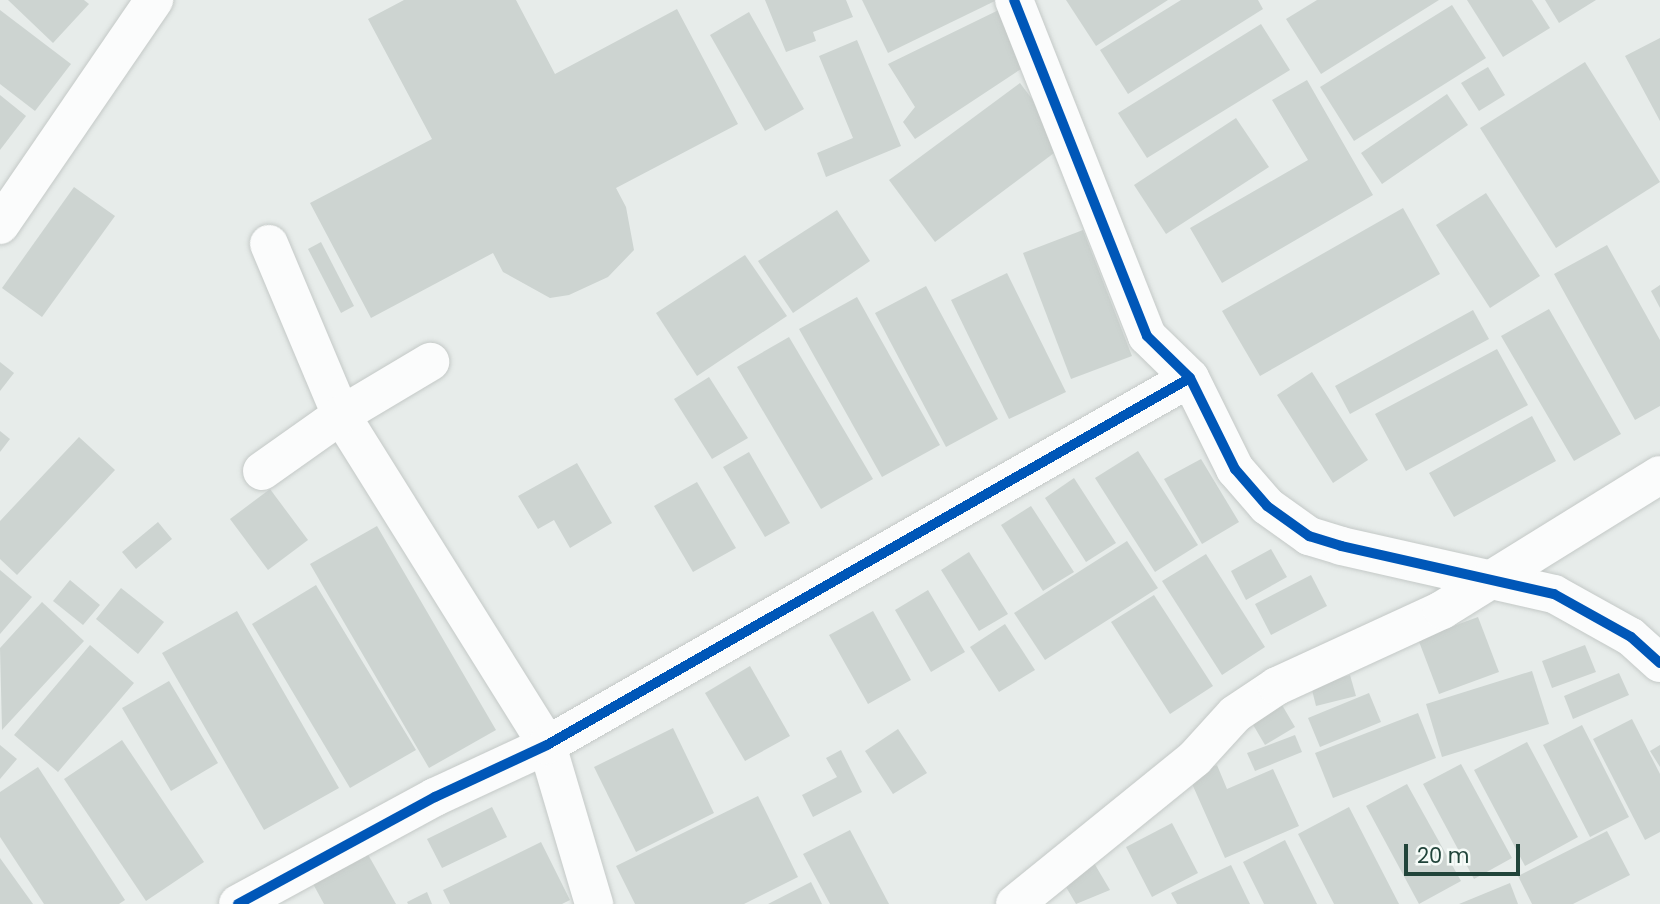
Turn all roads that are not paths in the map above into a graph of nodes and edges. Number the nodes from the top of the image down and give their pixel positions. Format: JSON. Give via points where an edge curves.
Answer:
{"nodes":[{"id":1,"x":154,"y":0,"type":"edge"},
{"id":2,"x":1014,"y":0,"type":"edge"},
{"id":3,"x":0,"y":225,"type":"edge"},
{"id":4,"x":268,"y":244,"type":"dead end"},
{"id":5,"x":430,"y":362,"type":"dead end"},
{"id":6,"x":1190,"y":378,"type":"junction"},
{"id":7,"x":341,"y":415,"type":"junction"},
{"id":8,"x":262,"y":471,"type":"dead end"},
{"id":9,"x":1660,"y":475,"type":"edge"},
{"id":10,"x":1488,"y":582,"type":"junction"},
{"id":11,"x":1660,"y":663,"type":"edge"},
{"id":12,"x":547,"y":745,"type":"junction"},
{"id":13,"x":238,"y":904,"type":"edge"},
{"id":14,"x":594,"y":904,"type":"edge"},
{"id":15,"x":1015,"y":904,"type":"edge"}],
"edges":[{"from":1,"to":3,"type":"street"},
{"from":2,"to":6,"type":"street","via":[[1147,336]]},
{"from":4,"to":7,"type":"street"},
{"from":5,"to":7,"type":"street"},
{"from":6,"to":10,"type":"street","via":[[1235,469],[1284,520],[1310,537],[1341,547]]},
{"from":6,"to":12,"type":"street"},
{"from":7,"to":8,"type":"street"},
{"from":7,"to":12,"type":"street"},
{"from":9,"to":10,"type":"street"},
{"from":10,"to":11,"type":"street","via":[[1554,594],[1631,637]]},
{"from":10,"to":15,"type":"street","via":[[1432,615],[1278,686],[1236,715],[1195,758]]},
{"from":12,"to":13,"type":"street","via":[[435,797]]},
{"from":12,"to":14,"type":"street"}]}
